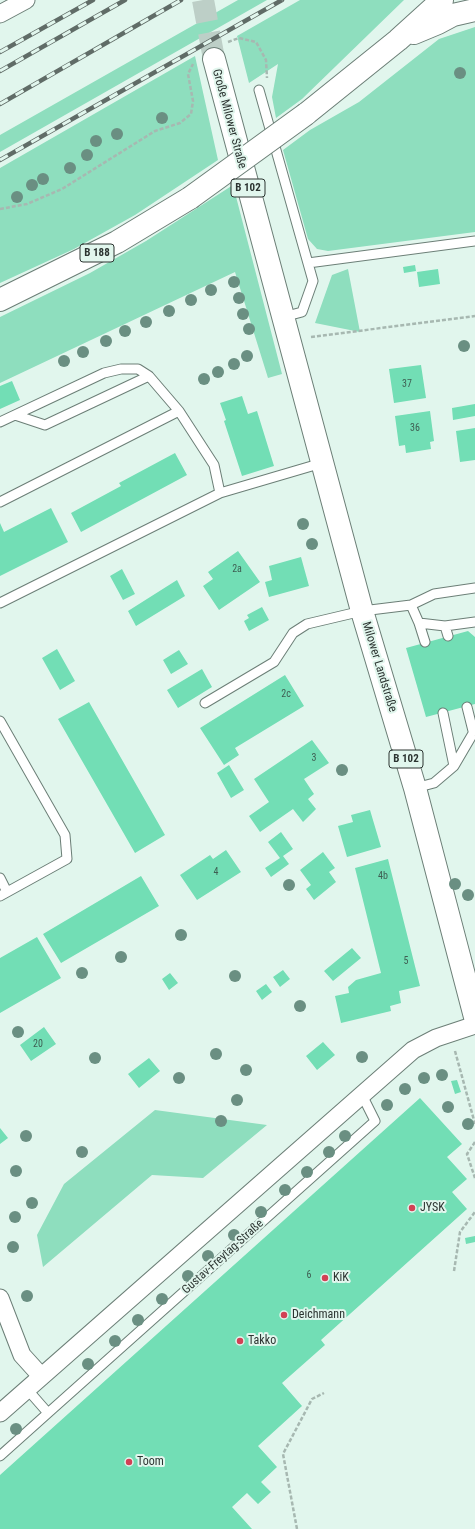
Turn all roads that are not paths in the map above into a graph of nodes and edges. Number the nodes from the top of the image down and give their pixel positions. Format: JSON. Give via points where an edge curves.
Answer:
{"nodes":[{"id":1,"x":26,"y":0,"type":"edge"},
{"id":2,"x":442,"y":0,"type":"edge"},
{"id":3,"x":475,"y":10,"type":"edge"},
{"id":4,"x":0,"y":14,"type":"edge"},
{"id":5,"x":398,"y":40,"type":"junction"},
{"id":6,"x":210,"y":56,"type":"tunnel mouth"},
{"id":7,"x":259,"y":90,"type":"road end"},
{"id":8,"x":475,"y":241,"type":"edge"},
{"id":9,"x":308,"y":263,"type":"junction"},
{"id":10,"x":0,"y":300,"type":"edge"},
{"id":11,"x":282,"y":317,"type":"junction"},
{"id":12,"x":149,"y":376,"type":"junction"},
{"id":13,"x":179,"y":411,"type":"junction"},
{"id":14,"x":15,"y":415,"type":"junction"},
{"id":15,"x":0,"y":422,"type":"edge"},
{"id":16,"x":322,"y":463,"type":"junction"},
{"id":17,"x":220,"y":493,"type":"junction"},
{"id":18,"x":0,"y":502,"type":"edge"},
{"id":19,"x":475,"y":588,"type":"edge"},
{"id":20,"x":0,"y":603,"type":"edge"},
{"id":21,"x":412,"y":605,"type":"junction"},
{"id":22,"x":362,"y":611,"type":"junction"},
{"id":23,"x":475,"y":622,"type":"edge"},
{"id":24,"x":419,"y":623,"type":"junction"},
{"id":25,"x":445,"y":626,"type":"junction"},
{"id":26,"x":448,"y":636,"type":"dead end"},
{"id":27,"x":425,"y":642,"type":"dead end"},
{"id":28,"x":205,"y":703,"type":"dead end"},
{"id":29,"x":467,"y":707,"type":"dead end"},
{"id":30,"x":443,"y":713,"type":"dead end"},
{"id":31,"x":0,"y":721,"type":"edge"},
{"id":32,"x":474,"y":730,"type":"edge"},
{"id":33,"x":454,"y":766,"type":"junction"},
{"id":34,"x":415,"y":788,"type":"junction"},
{"id":35,"x":0,"y":878,"type":"edge"},
{"id":36,"x":4,"y":894,"type":"edge"},
{"id":37,"x":475,"y":1017,"type":"edge"},
{"id":38,"x":475,"y":1025,"type":"edge"},
{"id":39,"x":362,"y":1095,"type":"junction"},
{"id":40,"x":0,"y":1298,"type":"edge"},
{"id":41,"x":4,"y":1324,"type":"edge"},
{"id":42,"x":41,"y":1376,"type":"junction"},
{"id":43,"x":27,"y":1389,"type":"junction"},
{"id":44,"x":0,"y":1413,"type":"edge"},
{"id":45,"x":48,"y":1413,"type":"junction"},
{"id":46,"x":0,"y":1456,"type":"edge"}],
"edges":[{"from":1,"to":4,"type":"street"},
{"from":2,"to":5,"type":"main road","number":"B 188"},
{"from":3,"to":5,"type":"main road","via":[[453,15]]},
{"from":5,"to":10,"type":"main road","number":"B 188","bridge":true,"via":[[306,114],[190,198],[117,242]]},
{"from":6,"to":11,"type":"main road","name":"Große Milower Straße","number":"B 102"},
{"from":7,"to":9,"type":"lane"},
{"from":8,"to":9,"type":"lane"},
{"from":9,"to":11,"type":"lane","via":[[313,281],[302,312]]},
{"from":11,"to":16,"type":"main road","name":"Milower Landstraße","number":"B 102"},
{"from":12,"to":13,"type":"lane"},
{"from":12,"to":14,"type":"lane","via":[[138,369],[104,373]]},
{"from":12,"to":14,"type":"lane","via":[[45,425]]},
{"from":13,"to":17,"type":"lane","via":[[214,465]]},
{"from":13,"to":18,"type":"lane"},
{"from":14,"to":15,"type":"lane"},
{"from":16,"to":17,"type":"lane"},
{"from":16,"to":22,"type":"main road","name":"Milower Landstraße","number":"B 102"},
{"from":17,"to":20,"type":"lane"},
{"from":19,"to":21,"type":"lane","via":[[434,594]]},
{"from":21,"to":22,"type":"lane"},
{"from":21,"to":24,"type":"lane"},
{"from":22,"to":28,"type":"lane","via":[[307,624],[293,633],[274,662]]},
{"from":22,"to":34,"type":"main road","name":"Milower Landstraße","number":"B 102"},
{"from":23,"to":25,"type":"lane"},
{"from":24,"to":25,"type":"lane"},
{"from":24,"to":27,"type":"lane"},
{"from":25,"to":26,"type":"lane"},
{"from":29,"to":32,"type":"lane"},
{"from":30,"to":33,"type":"lane"},
{"from":31,"to":36,"type":"lane","via":[[65,835],[67,859]]},
{"from":32,"to":33,"type":"lane"},
{"from":33,"to":34,"type":"lane","via":[[434,783]]},
{"from":34,"to":37,"type":"main road","name":"Milower Landstraße","number":"B 102"},
{"from":35,"to":36,"type":"lane"},
{"from":38,"to":39,"type":"street","via":[[436,1038],[413,1050]]},
{"from":39,"to":42,"type":"street"},
{"from":39,"to":45,"type":"lane","name":"Gustav-Freytag-Straße","via":[[375,1121]]},
{"from":40,"to":41,"type":"street"},
{"from":41,"to":42,"type":"street","via":[[22,1355]]},
{"from":42,"to":43,"type":"street"},
{"from":43,"to":44,"type":"street"},
{"from":43,"to":45,"type":"lane"},
{"from":45,"to":46,"type":"lane","name":"Gustav-Freytag-Straße"}]}
